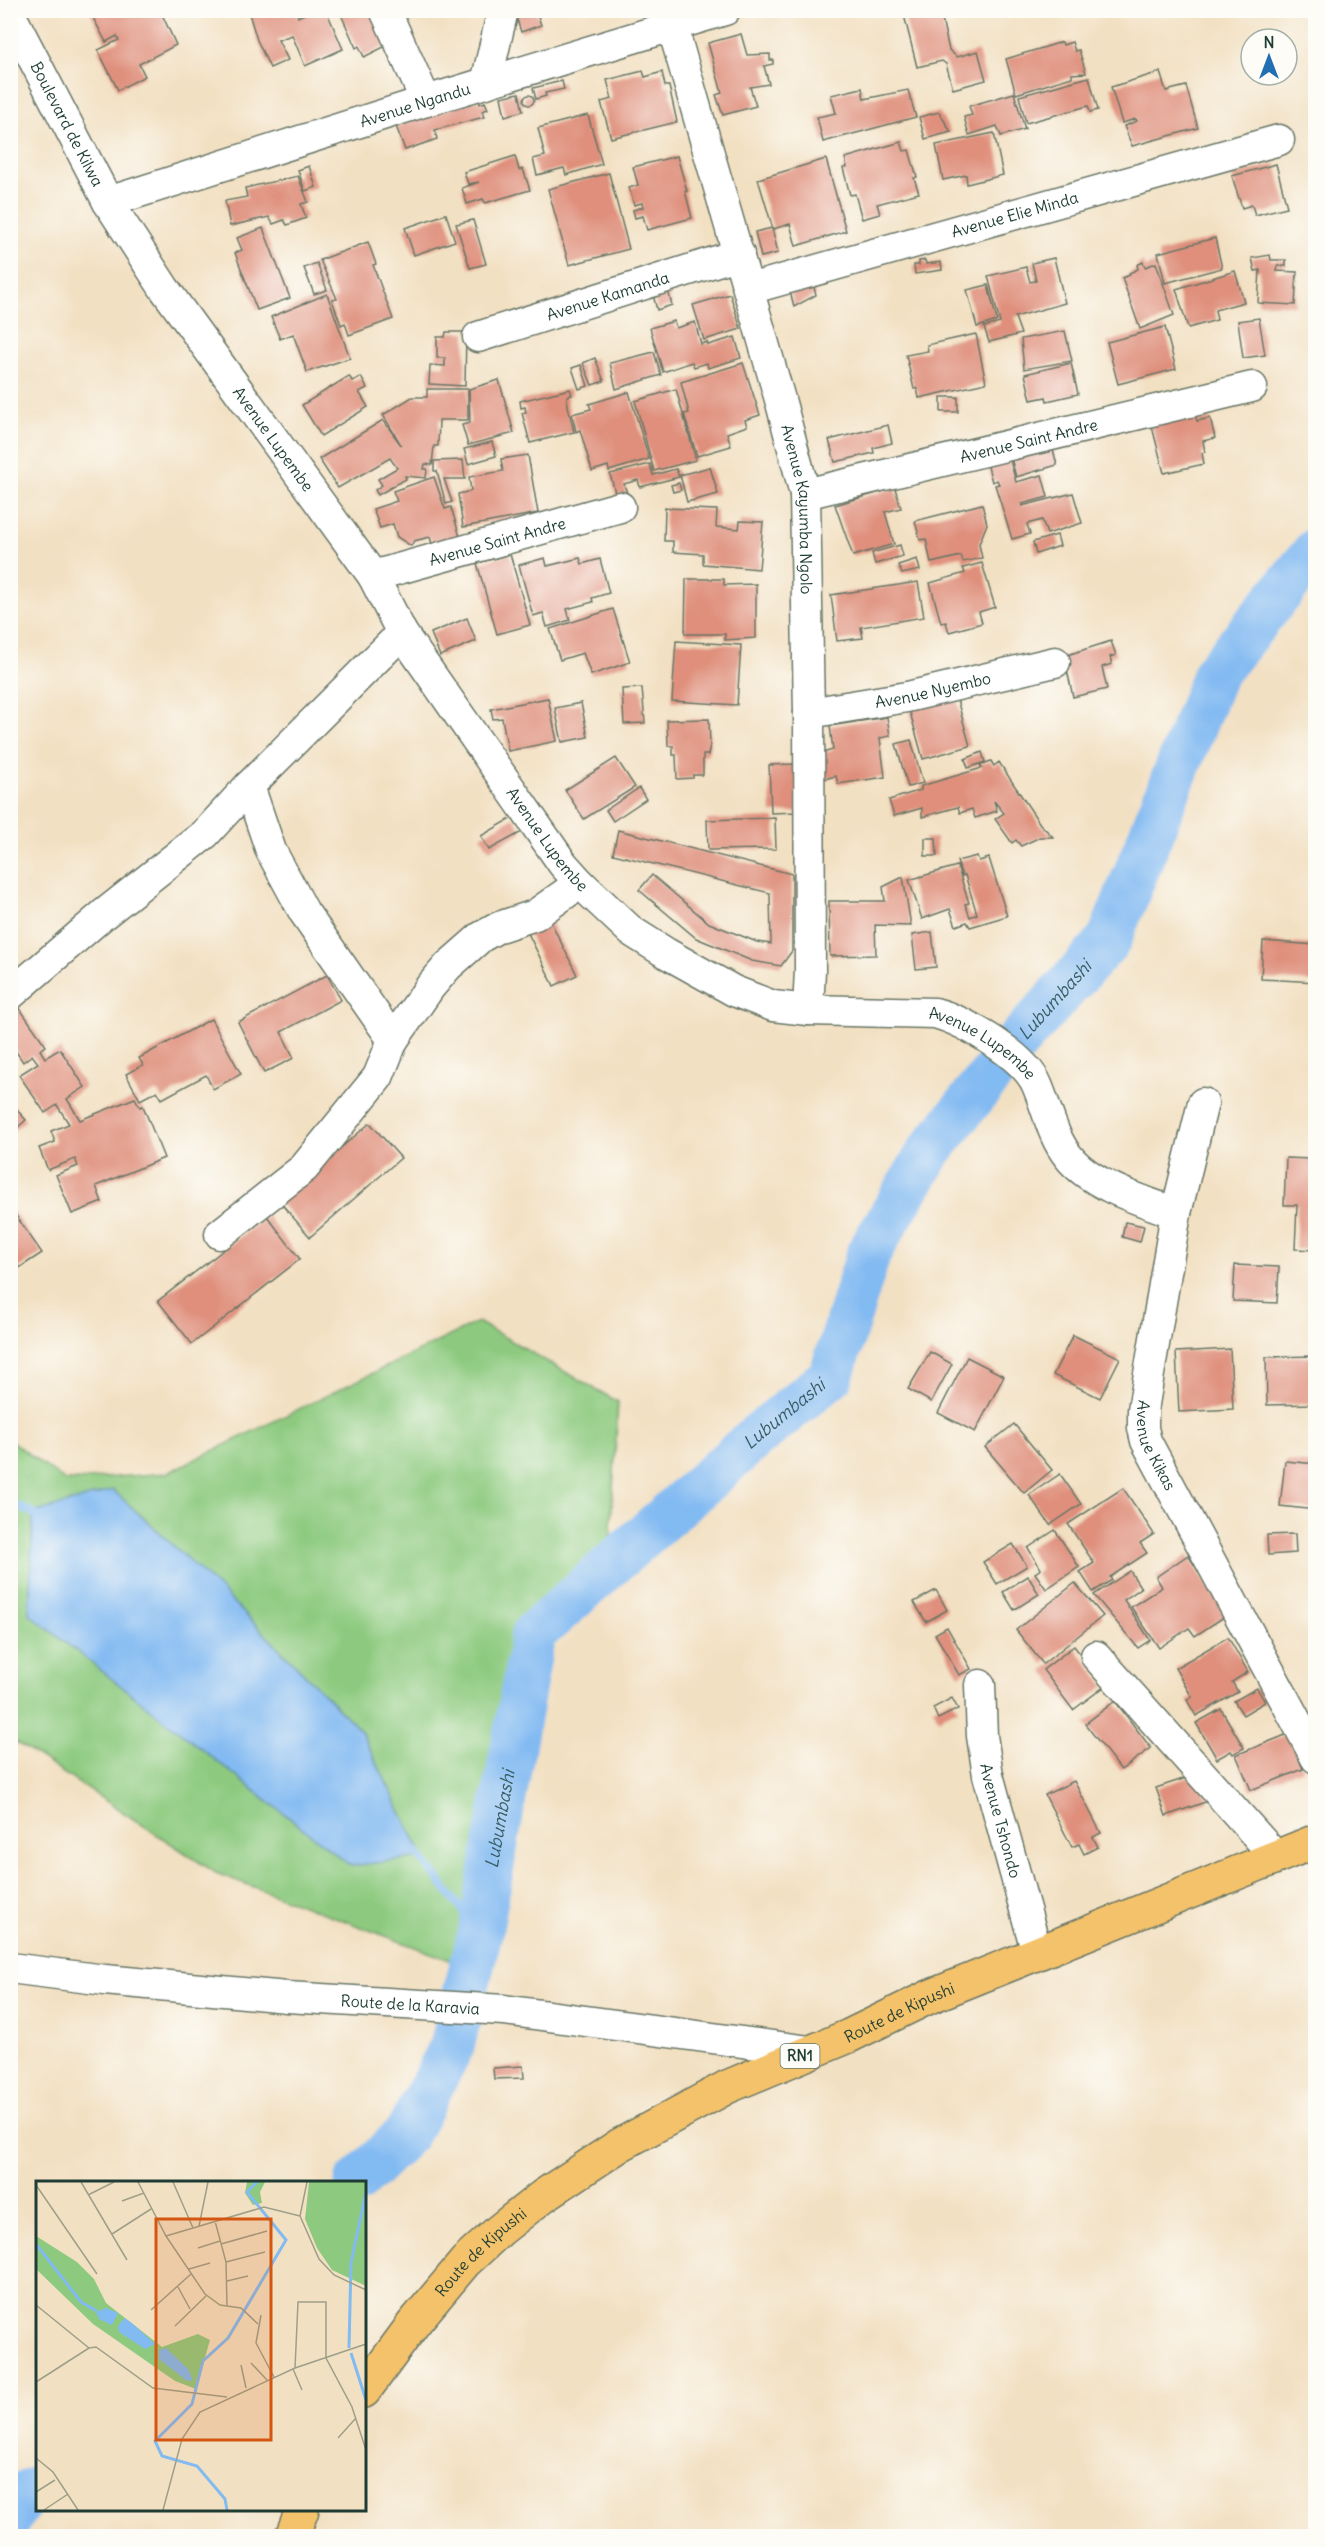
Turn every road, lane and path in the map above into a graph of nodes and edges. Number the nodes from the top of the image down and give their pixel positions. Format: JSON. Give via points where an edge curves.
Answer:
{"nodes":[{"id":1,"x":385,"y":10,"type":"edge"},
{"id":2,"x":503,"y":10,"type":"edge"},
{"id":3,"x":725,"y":10,"type":"edge"},
{"id":4,"x":10,"y":14,"type":"edge"},
{"id":5,"x":672,"y":25,"type":"junction"},
{"id":6,"x":486,"y":83,"type":"junction"},
{"id":7,"x":426,"y":101,"type":"junction"},
{"id":8,"x":1279,"y":140,"type":"dead end"},
{"id":9,"x":108,"y":202,"type":"junction"},
{"id":10,"x":739,"y":254,"type":"junction"},
{"id":11,"x":749,"y":289,"type":"junction"},
{"id":12,"x":478,"y":337,"type":"dead end"},
{"id":13,"x":1252,"y":387,"type":"dead end"},
{"id":14,"x":805,"y":494,"type":"junction"},
{"id":15,"x":620,"y":507,"type":"dead end"},
{"id":16,"x":373,"y":576,"type":"junction"},
{"id":17,"x":402,"y":633,"type":"junction"},
{"id":18,"x":1054,"y":662,"type":"dead end"},
{"id":19,"x":809,"y":712,"type":"junction"},
{"id":20,"x":249,"y":786,"type":"junction"},
{"id":21,"x":580,"y":883,"type":"junction"},
{"id":22,"x":10,"y":995,"type":"edge"},
{"id":23,"x":808,"y":1010,"type":"junction"},
{"id":24,"x":393,"y":1040,"type":"junction"},
{"id":25,"x":1203,"y":1103,"type":"dead end"},
{"id":26,"x":1176,"y":1213,"type":"junction"},
{"id":27,"x":220,"y":1234,"type":"dead end"},
{"id":28,"x":1096,"y":1656,"type":"dead end"},
{"id":29,"x":980,"y":1685,"type":"dead end"},
{"id":30,"x":1316,"y":1758,"type":"edge"},
{"id":31,"x":1316,"y":1841,"type":"edge"},
{"id":32,"x":1277,"y":1858,"type":"junction"},
{"id":33,"x":1037,"y":1953,"type":"junction"},
{"id":34,"x":10,"y":1968,"type":"edge"},
{"id":35,"x":810,"y":2051,"type":"junction"},
{"id":36,"x":366,"y":2388,"type":"edge"},
{"id":37,"x":302,"y":2511,"type":"edge"},
{"id":38,"x":292,"y":2536,"type":"edge"}],
"edges":[{"from":1,"to":7,"type":"street"},
{"from":2,"to":6,"type":"street"},
{"from":3,"to":5,"type":"street","name":"Avenue Ngandu"},
{"from":4,"to":9,"type":"street","name":"Boulevard de Kilwa"},
{"from":5,"to":6,"type":"street","name":"Avenue Ngandu"},
{"from":5,"to":10,"type":"street","name":"Avenue Kayumba Ngolo"},
{"from":6,"to":7,"type":"street","name":"Avenue Ngandu"},
{"from":7,"to":9,"type":"street","name":"Avenue Ngandu"},
{"from":8,"to":11,"type":"street","name":"Avenue Elie Minda"},
{"from":9,"to":16,"type":"street","name":"Avenue Lupembe","via":[[164,288]]},
{"from":10,"to":11,"type":"street","name":"Avenue Kayumba Ngolo"},
{"from":10,"to":12,"type":"street","name":"Avenue Kamanda"},
{"from":11,"to":14,"type":"street","name":"Avenue Kayumba Ngolo"},
{"from":13,"to":14,"type":"street","name":"Avenue Saint Andre"},
{"from":14,"to":19,"type":"street","name":"Avenue Kayumba Ngolo"},
{"from":15,"to":16,"type":"street","name":"Avenue Saint Andre"},
{"from":16,"to":17,"type":"street","name":"Avenue Lupembe"},
{"from":17,"to":20,"type":"street"},
{"from":17,"to":21,"type":"street","name":"Avenue Lupembe"},
{"from":18,"to":19,"type":"street","name":"Avenue Nyembo","via":[[907,697]]},
{"from":19,"to":23,"type":"street","name":"Avenue Kayumba Ngolo"},
{"from":20,"to":22,"type":"street","via":[[205,834]]},
{"from":20,"to":24,"type":"street","via":[[271,851],[304,912]]},
{"from":21,"to":23,"type":"street","name":"Avenue Lupembe","via":[[631,931],[734,991],[773,1006]]},
{"from":21,"to":24,"type":"street","via":[[535,915],[481,937],[430,987]]},
{"from":23,"to":26,"type":"street","name":"Avenue Lupembe","via":[[935,1013],[987,1036],[1037,1083],[1067,1156],[1101,1181]]},
{"from":24,"to":27,"type":"street","via":[[378,1077],[304,1168]]},
{"from":25,"to":26,"type":"street","name":"Avenue Kikas"},
{"from":26,"to":30,"type":"street","name":"Avenue Kikas","via":[[1143,1410],[1146,1441]]},
{"from":28,"to":32,"type":"street"},
{"from":29,"to":33,"type":"street","name":"Avenue Tshondo","via":[[988,1775]]},
{"from":31,"to":32,"type":"highway","name":"Route de Kipushi","number":"RN1"},
{"from":32,"to":33,"type":"highway","name":"Route de Kipushi","number":"RN1"},
{"from":33,"to":35,"type":"highway","name":"Route de Kipushi","number":"RN1"},
{"from":34,"to":35,"type":"street","name":"Route de la Karavia","via":[[287,1997],[504,2010]]},
{"from":35,"to":36,"type":"highway","name":"Route de Kipushi","number":"RN1","via":[[727,2087],[656,2125],[543,2196],[465,2262]]},
{"from":37,"to":38,"type":"highway"}]}
